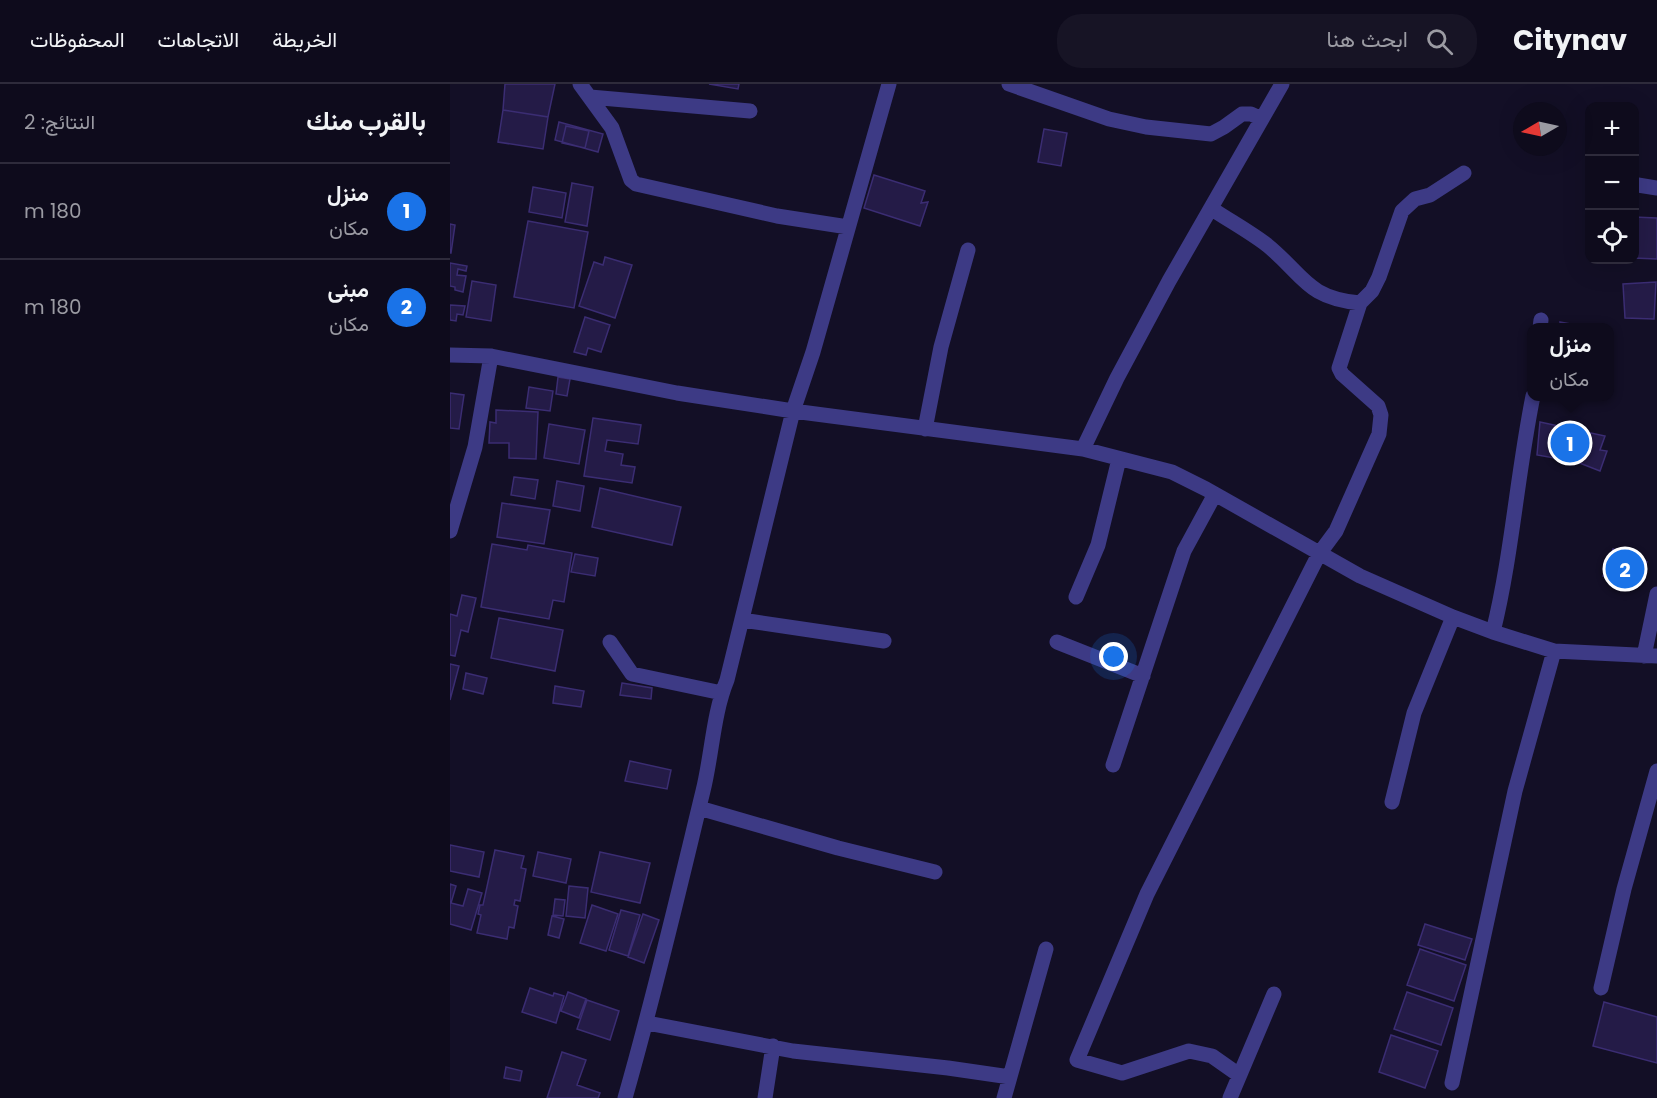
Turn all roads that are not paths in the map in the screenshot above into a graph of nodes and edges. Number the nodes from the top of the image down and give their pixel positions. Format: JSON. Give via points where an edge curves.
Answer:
{"nodes":[{"id":1,"x":580,"y":84,"type":"edge"},
{"id":2,"x":889,"y":84,"type":"edge"},
{"id":3,"x":1009,"y":84,"type":"edge"},
{"id":4,"x":1282,"y":84,"type":"edge"},
{"id":5,"x":590,"y":97,"type":"junction"},
{"id":6,"x":750,"y":111,"type":"dead end"},
{"id":7,"x":1262,"y":119,"type":"junction"},
{"id":8,"x":1464,"y":173,"type":"dead end"},
{"id":9,"x":1639,"y":185,"type":"edge"},
{"id":10,"x":1657,"y":188,"type":"edge"},
{"id":11,"x":1212,"y":209,"type":"junction"},
{"id":12,"x":848,"y":227,"type":"junction"},
{"id":13,"x":968,"y":250,"type":"dead end"},
{"id":14,"x":1360,"y":303,"type":"junction"},
{"id":15,"x":450,"y":355,"type":"edge"},
{"id":16,"x":490,"y":356,"type":"junction"},
{"id":17,"x":1532,"y":401,"type":"edge"},
{"id":18,"x":794,"y":411,"type":"junction"},
{"id":19,"x":925,"y":429,"type":"junction"},
{"id":20,"x":1083,"y":448,"type":"junction"},
{"id":21,"x":1119,"y":459,"type":"junction"},
{"id":22,"x":1215,"y":494,"type":"junction"},
{"id":23,"x":450,"y":531,"type":"edge"},
{"id":24,"x":1319,"y":554,"type":"junction"},
{"id":25,"x":1657,"y":594,"type":"edge"},
{"id":26,"x":1076,"y":597,"type":"dead end"},
{"id":27,"x":1453,"y":617,"type":"junction"},
{"id":28,"x":742,"y":620,"type":"junction"},
{"id":29,"x":1493,"y":632,"type":"junction"},
{"id":30,"x":884,"y":641,"type":"dead end"},
{"id":31,"x":610,"y":642,"type":"dead end"},
{"id":32,"x":1057,"y":642,"type":"dead end"},
{"id":33,"x":1554,"y":651,"type":"junction"},
{"id":34,"x":1651,"y":656,"type":"edge"},
{"id":35,"x":1143,"y":676,"type":"junction"},
{"id":36,"x":722,"y":693,"type":"junction"},
{"id":37,"x":1113,"y":765,"type":"dead end"},
{"id":38,"x":1657,"y":771,"type":"edge"},
{"id":39,"x":1392,"y":802,"type":"dead end"},
{"id":40,"x":699,"y":808,"type":"junction"},
{"id":41,"x":935,"y":873,"type":"dead end"},
{"id":42,"x":1046,"y":949,"type":"dead end"},
{"id":43,"x":1601,"y":988,"type":"dead end"},
{"id":44,"x":1274,"y":994,"type":"dead end"},
{"id":45,"x":647,"y":1023,"type":"junction"},
{"id":46,"x":773,"y":1046,"type":"junction"},
{"id":47,"x":1239,"y":1075,"type":"junction"},
{"id":48,"x":1010,"y":1077,"type":"junction"},
{"id":49,"x":1452,"y":1083,"type":"dead end"},
{"id":50,"x":625,"y":1098,"type":"edge"},
{"id":51,"x":765,"y":1098,"type":"edge"},
{"id":52,"x":1004,"y":1098,"type":"edge"},
{"id":53,"x":1230,"y":1098,"type":"edge"}],
"edges":[{"from":1,"to":5,"type":"street"},
{"from":2,"to":12,"type":"street"},
{"from":3,"to":7,"type":"street","via":[[1146,128],[1211,134],[1242,114]]},
{"from":4,"to":7,"type":"street"},
{"from":5,"to":6,"type":"street"},
{"from":5,"to":12,"type":"street","via":[[612,128],[631,180],[636,184],[777,216]]},
{"from":7,"to":11,"type":"street"},
{"from":8,"to":14,"type":"street","via":[[1402,211],[1379,277]]},
{"from":9,"to":10,"type":"street"},
{"from":11,"to":14,"type":"street","via":[[1264,243],[1317,292],[1338,301]]},
{"from":11,"to":20,"type":"street","via":[[1127,358]]},
{"from":12,"to":18,"type":"street"},
{"from":13,"to":19,"type":"street","via":[[941,347]]},
{"from":14,"to":24,"type":"street","via":[[1339,368],[1378,406],[1379,434],[1336,531]]},
{"from":15,"to":16,"type":"street"},
{"from":16,"to":18,"type":"street","via":[[677,393]]},
{"from":16,"to":23,"type":"street","via":[[475,447]]},
{"from":17,"to":29,"type":"street"},
{"from":18,"to":19,"type":"street"},
{"from":18,"to":28,"type":"street"},
{"from":19,"to":20,"type":"street"},
{"from":20,"to":21,"type":"street"},
{"from":21,"to":22,"type":"street","via":[[1172,472]]},
{"from":21,"to":26,"type":"street","via":[[1098,545]]},
{"from":22,"to":24,"type":"street"},
{"from":22,"to":35,"type":"street","via":[[1184,551]]},
{"from":24,"to":27,"type":"street"},
{"from":24,"to":47,"type":"street","via":[[1147,894],[1077,1060],[1122,1073],[1189,1051],[1212,1056]]},
{"from":25,"to":34,"type":"street"},
{"from":27,"to":29,"type":"street"},
{"from":27,"to":39,"type":"street","via":[[1414,713]]},
{"from":28,"to":30,"type":"street"},
{"from":28,"to":36,"type":"street"},
{"from":29,"to":33,"type":"street"},
{"from":31,"to":36,"type":"street","via":[[632,674]]},
{"from":32,"to":35,"type":"street"},
{"from":33,"to":34,"type":"street"},
{"from":33,"to":49,"type":"street","via":[[1515,790]]},
{"from":35,"to":37,"type":"street"},
{"from":36,"to":40,"type":"street"},
{"from":38,"to":43,"type":"street"},
{"from":40,"to":41,"type":"street"},
{"from":40,"to":45,"type":"street"},
{"from":42,"to":48,"type":"street"},
{"from":44,"to":47,"type":"street"},
{"from":45,"to":46,"type":"street"},
{"from":45,"to":50,"type":"street"},
{"from":46,"to":48,"type":"street"},
{"from":46,"to":51,"type":"street"},
{"from":47,"to":53,"type":"street"},
{"from":48,"to":52,"type":"street"}]}
